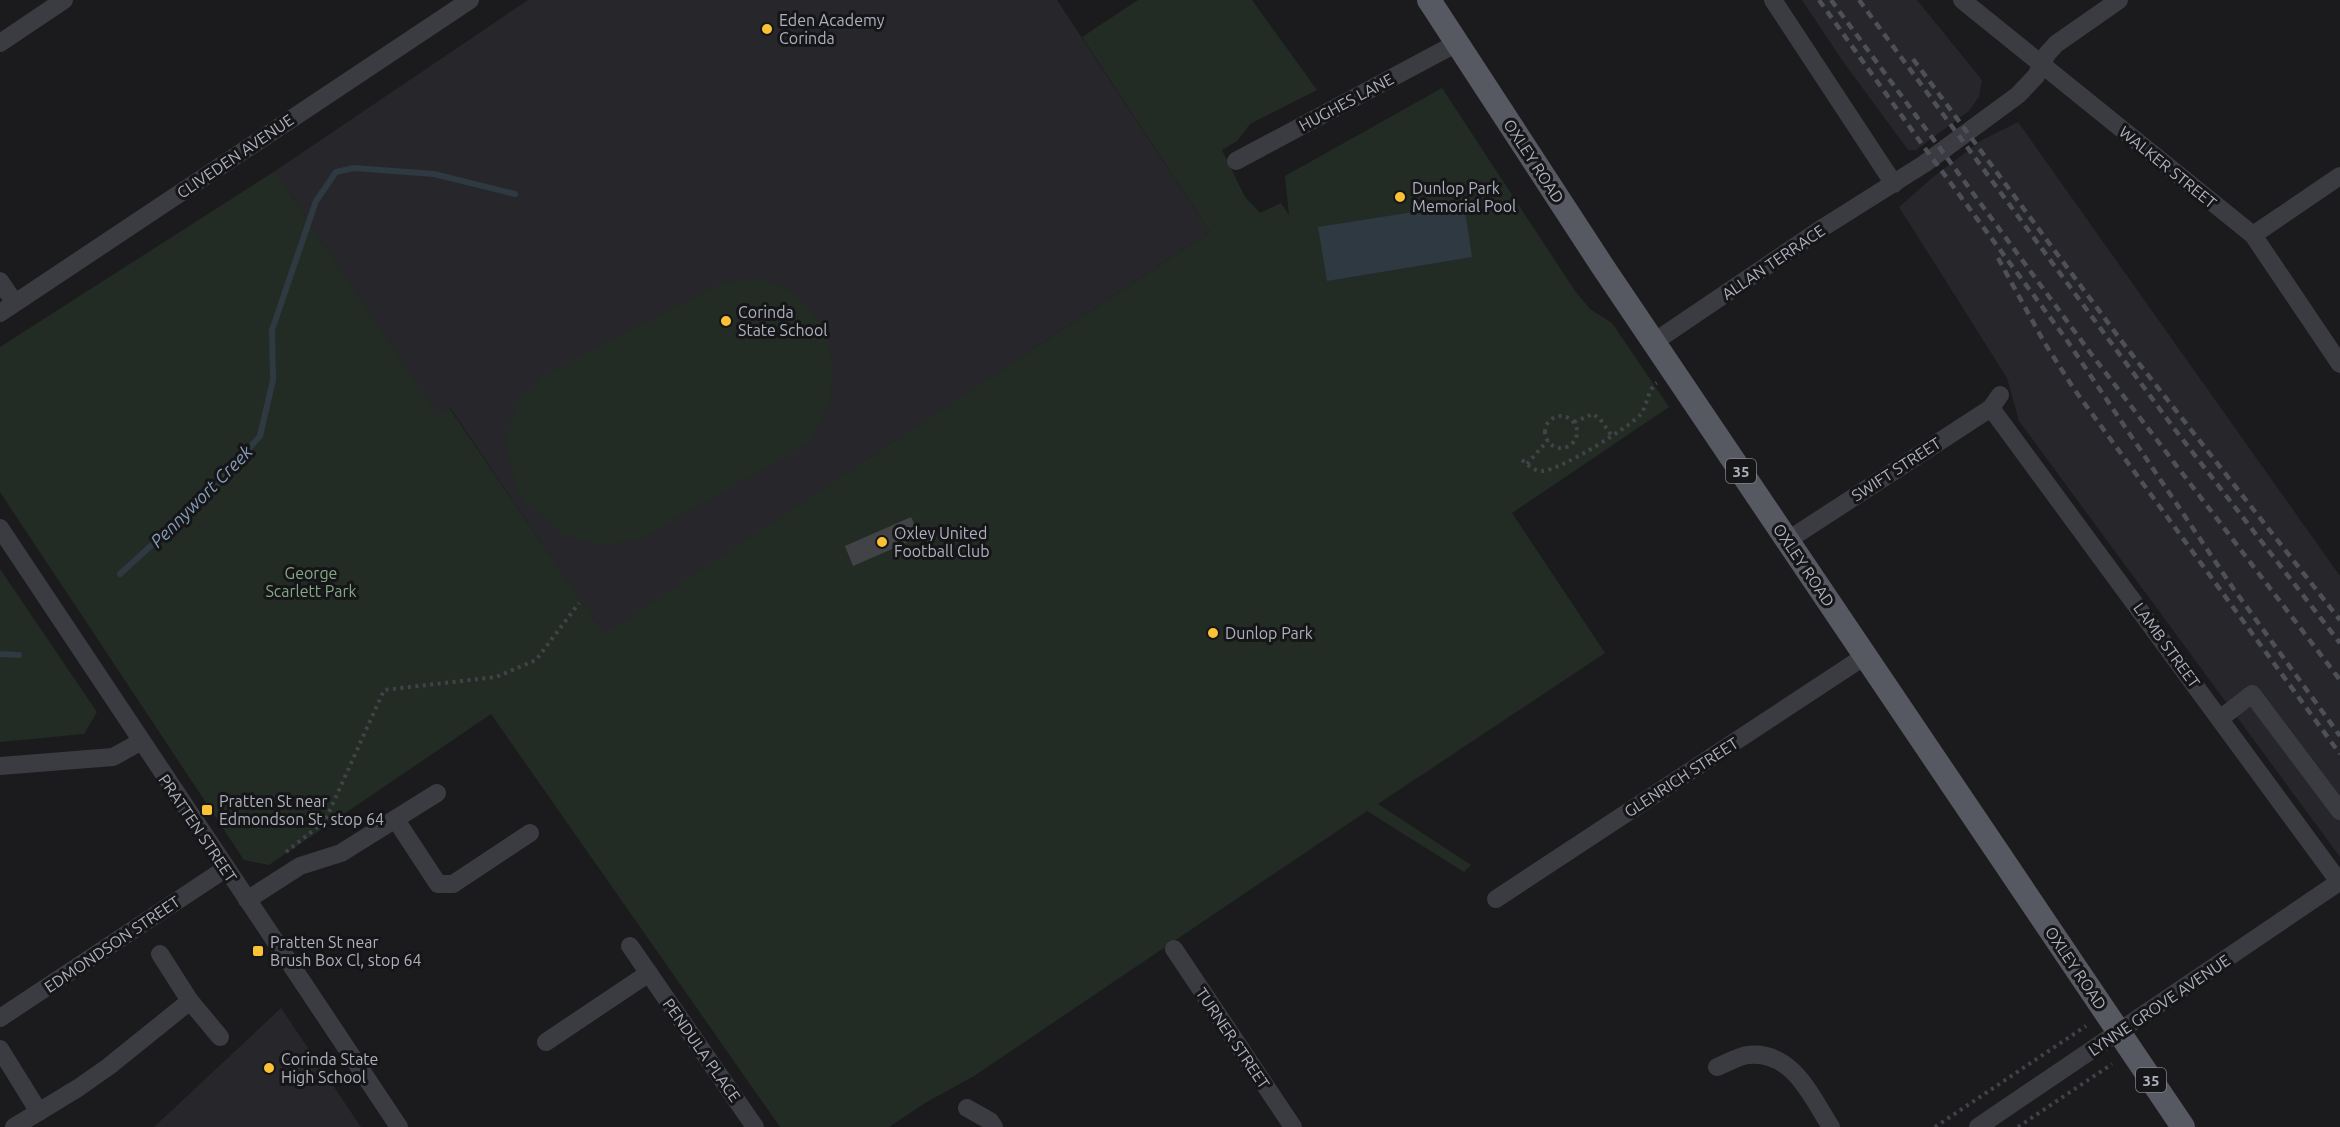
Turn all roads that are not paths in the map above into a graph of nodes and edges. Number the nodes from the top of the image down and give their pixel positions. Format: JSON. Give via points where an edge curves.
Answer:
{"nodes":[{"id":1,"x":64,"y":0,"type":"edge"},
{"id":2,"x":470,"y":0,"type":"edge"},
{"id":3,"x":1429,"y":0,"type":"edge"},
{"id":4,"x":1773,"y":0,"type":"edge"},
{"id":5,"x":1962,"y":0,"type":"edge"},
{"id":6,"x":2119,"y":0,"type":"edge"},
{"id":7,"x":0,"y":43,"type":"edge"},
{"id":8,"x":1457,"y":43,"type":"junction"},
{"id":9,"x":2041,"y":65,"type":"junction"},
{"id":10,"x":1236,"y":161,"type":"dead end"},
{"id":11,"x":2340,"y":176,"type":"edge"},
{"id":12,"x":1894,"y":184,"type":"junction"},
{"id":13,"x":2253,"y":235,"type":"junction"},
{"id":14,"x":0,"y":281,"type":"edge"},
{"id":15,"x":7,"y":308,"type":"edge"},
{"id":16,"x":1654,"y":342,"type":"junction"},
{"id":17,"x":2340,"y":364,"type":"edge"},
{"id":18,"x":1996,"y":401,"type":"joint"},
{"id":19,"x":0,"y":528,"type":"edge"},
{"id":20,"x":1788,"y":540,"type":"junction"},
{"id":21,"x":1865,"y":656,"type":"junction"},
{"id":22,"x":2221,"y":718,"type":"junction"},
{"id":23,"x":140,"y":741,"type":"junction"},
{"id":24,"x":0,"y":766,"type":"edge"},
{"id":25,"x":437,"y":793,"type":"dead end"},
{"id":26,"x":2340,"y":811,"type":"edge"},
{"id":27,"x":396,"y":820,"type":"junction"},
{"id":28,"x":530,"y":832,"type":"dead end"},
{"id":29,"x":225,"y":869,"type":"junction"},
{"id":30,"x":2339,"y":883,"type":"edge"},
{"id":31,"x":1496,"y":899,"type":"dead end"},
{"id":32,"x":247,"y":900,"type":"junction"},
{"id":33,"x":630,"y":946,"type":"dead end"},
{"id":34,"x":1174,"y":949,"type":"dead end"},
{"id":35,"x":160,"y":954,"type":"dead end"},
{"id":36,"x":649,"y":973,"type":"junction"},
{"id":37,"x":190,"y":1000,"type":"junction"},
{"id":38,"x":0,"y":1018,"type":"edge"},
{"id":39,"x":2120,"y":1033,"type":"junction"},
{"id":40,"x":220,"y":1037,"type":"dead end"},
{"id":41,"x":546,"y":1042,"type":"dead end"},
{"id":42,"x":0,"y":1048,"type":"edge"},
{"id":43,"x":1717,"y":1068,"type":"dead end"},
{"id":44,"x":967,"y":1108,"type":"dead end"},
{"id":45,"x":39,"y":1112,"type":"junction"},
{"id":46,"x":14,"y":1127,"type":"edge"},
{"id":47,"x":399,"y":1127,"type":"edge"},
{"id":48,"x":755,"y":1127,"type":"edge"},
{"id":49,"x":994,"y":1127,"type":"edge"},
{"id":50,"x":1293,"y":1127,"type":"edge"},
{"id":51,"x":1832,"y":1127,"type":"edge"},
{"id":52,"x":1978,"y":1127,"type":"edge"},
{"id":53,"x":2183,"y":1127,"type":"edge"}],
"edges":[{"from":1,"to":7,"type":"street"},
{"from":2,"to":15,"type":"street","name":"CLIVEDEN AVENUE"},
{"from":3,"to":8,"type":"main road","name":"OXLEY ROAD","number":"35"},
{"from":4,"to":12,"type":"street"},
{"from":5,"to":9,"type":"street","name":"WALKER STREET"},
{"from":6,"to":9,"type":"street","name":"ALLAN TERRACE","via":[[2056,44]]},
{"from":8,"to":10,"type":"street","name":"HUGHES LANE"},
{"from":8,"to":16,"type":"main road","name":"OXLEY ROAD","number":"35"},
{"from":9,"to":12,"type":"street","name":"ALLAN TERRACE","via":[[2018,95]]},
{"from":9,"to":13,"type":"street","name":"WALKER STREET"},
{"from":11,"to":13,"type":"street"},
{"from":12,"to":16,"type":"street","name":"ALLAN TERRACE"},
{"from":13,"to":17,"type":"street","name":"WALKER STREET"},
{"from":14,"to":15,"type":"street"},
{"from":16,"to":20,"type":"main road","name":"OXLEY ROAD","number":"35"},
{"from":18,"to":20,"type":"street","name":"SWIFT STREET"},
{"from":18,"to":22,"type":"street","name":"LAMB STREET"},
{"from":19,"to":23,"type":"street","name":"PRATTEN STREET"},
{"from":20,"to":21,"type":"main road","name":"OXLEY ROAD","number":"35"},
{"from":21,"to":31,"type":"street","name":"GLENRICH STREET"},
{"from":21,"to":39,"type":"main road","name":"OXLEY ROAD","number":"35"},
{"from":22,"to":26,"type":"street","via":[[2252,694]]},
{"from":22,"to":30,"type":"street","name":"LAMB STREET"},
{"from":23,"to":24,"type":"street","via":[[113,756]]},
{"from":23,"to":29,"type":"street","name":"PRATTEN STREET"},
{"from":25,"to":27,"type":"street"},
{"from":27,"to":28,"type":"street","via":[[438,884],[453,884]]},
{"from":27,"to":32,"type":"street","via":[[340,854],[300,866]]},
{"from":29,"to":32,"type":"street","name":"PRATTEN STREET"},
{"from":29,"to":38,"type":"street","name":"EDMONDSON STREET"},
{"from":30,"to":39,"type":"street","name":"LYNNE GROVE AVENUE"},
{"from":32,"to":47,"type":"street","name":"PRATTEN STREET"},
{"from":33,"to":36,"type":"street","name":"PENDULA PLACE"},
{"from":34,"to":50,"type":"street","name":"TURNER STREET"},
{"from":35,"to":37,"type":"street"},
{"from":36,"to":41,"type":"street"},
{"from":36,"to":48,"type":"street","name":"PENDULA PLACE"},
{"from":37,"to":40,"type":"street"},
{"from":37,"to":45,"type":"street","via":[[108,1067]]},
{"from":39,"to":52,"type":"street","name":"LYNNE GROVE AVENUE"},
{"from":39,"to":53,"type":"main road","name":"OXLEY ROAD","number":"35"},
{"from":42,"to":45,"type":"street"},
{"from":43,"to":51,"type":"street","via":[[1747,1055],[1775,1058],[1795,1071]]},
{"from":44,"to":49,"type":"street"},
{"from":45,"to":46,"type":"street"}]}
